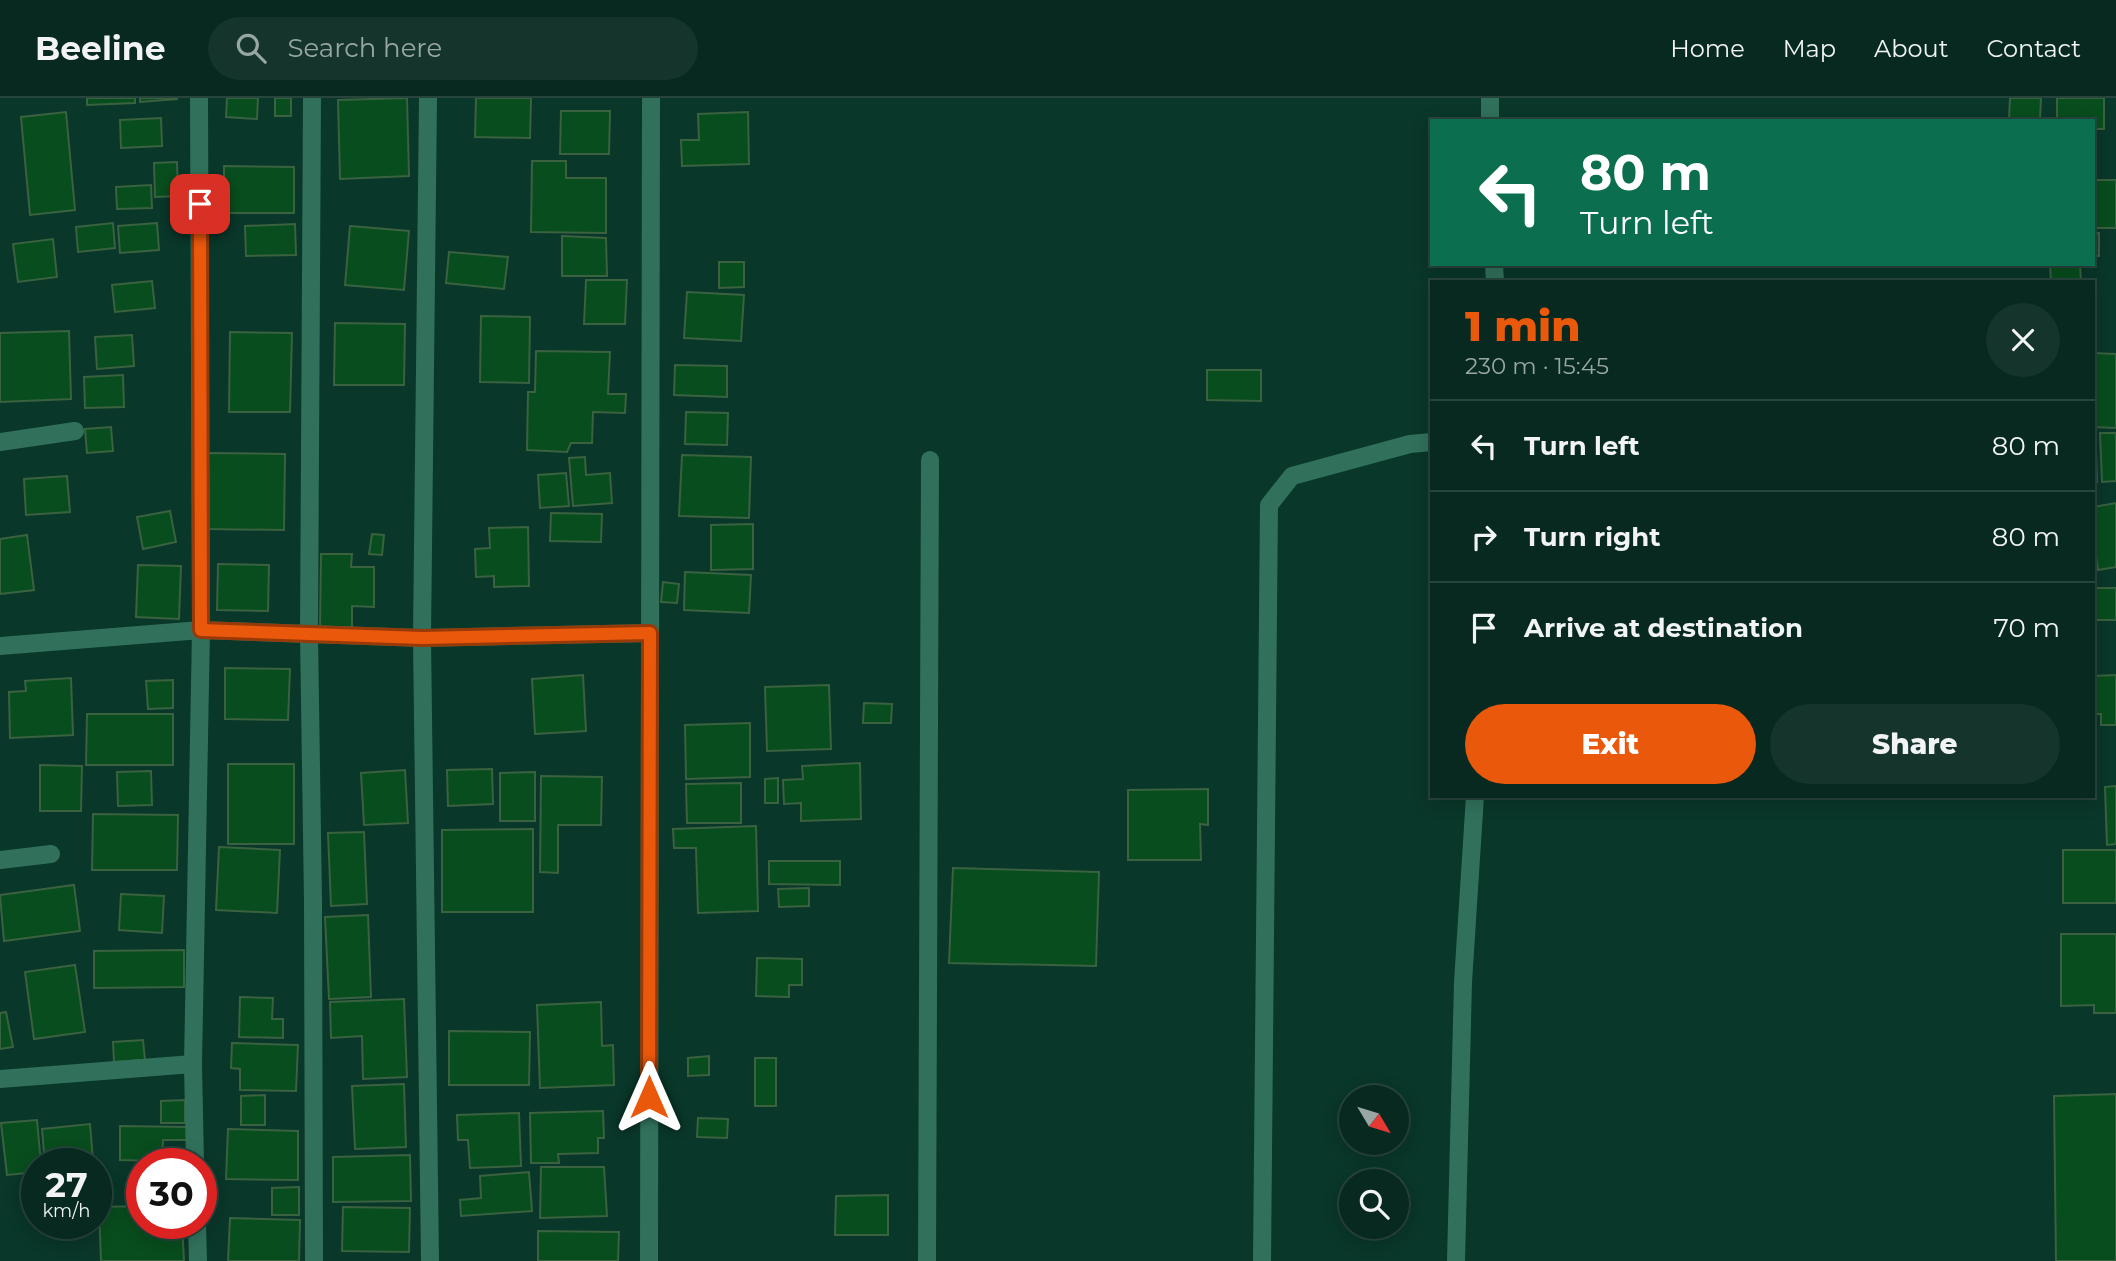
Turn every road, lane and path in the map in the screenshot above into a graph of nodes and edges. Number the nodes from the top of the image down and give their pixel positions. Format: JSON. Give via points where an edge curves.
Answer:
{"nodes":[{"id":1,"x":199,"y":98,"type":"edge"},
{"id":2,"x":312,"y":98,"type":"edge"},
{"id":3,"x":428,"y":98,"type":"edge"},
{"id":4,"x":651,"y":98,"type":"edge"},
{"id":5,"x":1490,"y":98,"type":"edge"},
{"id":6,"x":1490,"y":119,"type":"edge"},
{"id":7,"x":75,"y":431,"type":"dead end"},
{"id":8,"x":0,"y":442,"type":"edge"},
{"id":9,"x":1430,"y":442,"type":"edge"},
{"id":10,"x":930,"y":460,"type":"dead end"},
{"id":11,"x":201,"y":630,"type":"junction"},
{"id":12,"x":650,"y":633,"type":"junction"},
{"id":13,"x":309,"y":634,"type":"junction"},
{"id":14,"x":422,"y":638,"type":"junction"},
{"id":15,"x":0,"y":646,"type":"edge"},
{"id":16,"x":1475,"y":798,"type":"edge"},
{"id":17,"x":51,"y":853,"type":"dead end"},
{"id":18,"x":0,"y":860,"type":"edge"},
{"id":19,"x":193,"y":1064,"type":"junction"},
{"id":20,"x":0,"y":1079,"type":"edge"},
{"id":21,"x":195,"y":1148,"type":"edge"},
{"id":22,"x":197,"y":1239,"type":"edge"},
{"id":23,"x":198,"y":1261,"type":"edge"},
{"id":24,"x":314,"y":1261,"type":"edge"},
{"id":25,"x":429,"y":1261,"type":"edge"},
{"id":26,"x":649,"y":1261,"type":"edge"},
{"id":27,"x":927,"y":1261,"type":"edge"},
{"id":28,"x":1262,"y":1261,"type":"edge"},
{"id":29,"x":1456,"y":1261,"type":"edge"}],
"edges":[{"from":1,"to":11,"type":"street"},
{"from":2,"to":13,"type":"street"},
{"from":3,"to":14,"type":"street"},
{"from":4,"to":12,"type":"street"},
{"from":5,"to":6,"type":"street"},
{"from":7,"to":8,"type":"street"},
{"from":9,"to":28,"type":"street","via":[[1292,476],[1269,505]]},
{"from":10,"to":27,"type":"street"},
{"from":11,"to":13,"type":"street"},
{"from":11,"to":15,"type":"street"},
{"from":11,"to":19,"type":"street"},
{"from":12,"to":14,"type":"street"},
{"from":12,"to":26,"type":"street"},
{"from":13,"to":14,"type":"street"},
{"from":13,"to":24,"type":"street"},
{"from":14,"to":25,"type":"street"},
{"from":16,"to":29,"type":"street","via":[[1463,982]]},
{"from":17,"to":18,"type":"street"},
{"from":19,"to":20,"type":"street"},
{"from":19,"to":21,"type":"street"},
{"from":22,"to":23,"type":"street"}]}
